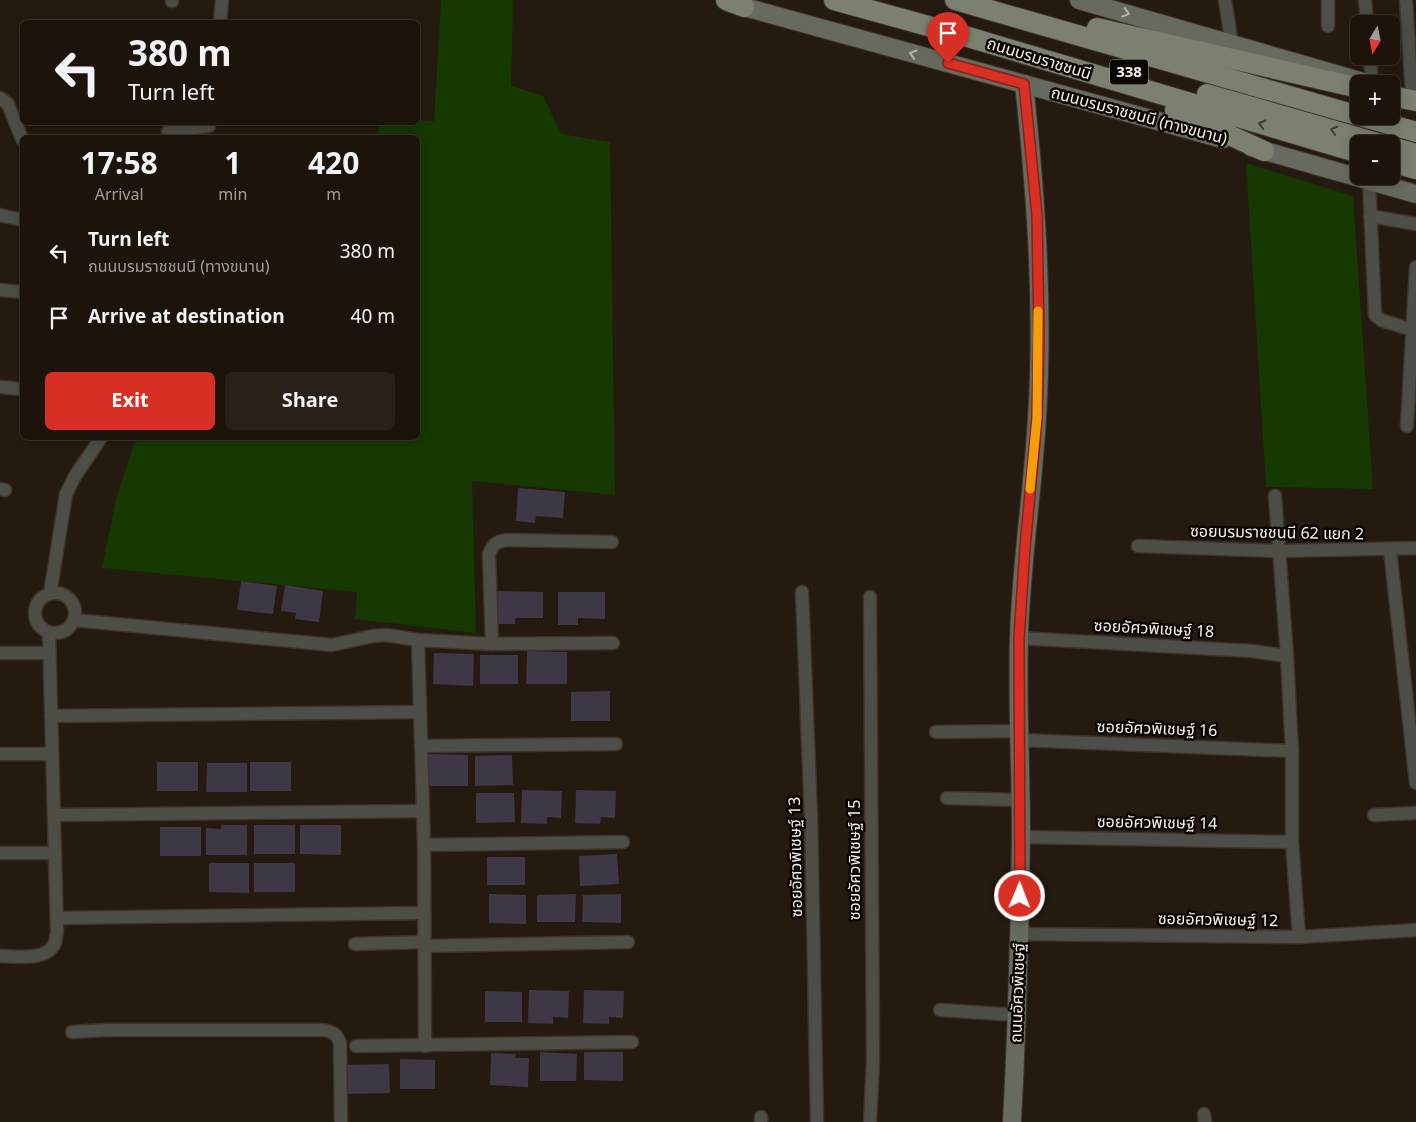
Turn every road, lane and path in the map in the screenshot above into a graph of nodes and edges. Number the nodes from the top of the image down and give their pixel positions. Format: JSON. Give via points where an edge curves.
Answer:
{"nodes":[{"id":1,"x":222,"y":0,"type":"edge"},
{"id":2,"x":718,"y":0,"type":"edge"},
{"id":3,"x":726,"y":0,"type":"edge"},
{"id":4,"x":834,"y":0,"type":"edge"},
{"id":5,"x":876,"y":0,"type":"edge"},
{"id":6,"x":955,"y":0,"type":"edge"},
{"id":7,"x":981,"y":0,"type":"edge"},
{"id":8,"x":1079,"y":0,"type":"edge"},
{"id":9,"x":1225,"y":0,"type":"edge"},
{"id":10,"x":1328,"y":0,"type":"edge"},
{"id":11,"x":1366,"y":0,"type":"edge"},
{"id":12,"x":1406,"y":0,"type":"edge"},
{"id":13,"x":744,"y":7,"type":"junction"},
{"id":14,"x":1367,"y":15,"type":"edge"},
{"id":15,"x":220,"y":20,"type":"edge"},
{"id":16,"x":1328,"y":26,"type":"dead end"},
{"id":17,"x":1086,"y":30,"type":"junction"},
{"id":18,"x":1232,"y":44,"type":"junction"},
{"id":19,"x":1350,"y":78,"type":"edge"},
{"id":20,"x":1110,"y":80,"type":"junction"},
{"id":21,"x":1024,"y":84,"type":"junction"},
{"id":22,"x":1350,"y":86,"type":"edge"},
{"id":23,"x":1400,"y":93,"type":"edge"},
{"id":24,"x":1400,"y":97,"type":"edge"},
{"id":25,"x":0,"y":98,"type":"edge"},
{"id":26,"x":1415,"y":98,"type":"edge"},
{"id":27,"x":1350,"y":105,"type":"edge"},
{"id":28,"x":1350,"y":113,"type":"edge"},
{"id":29,"x":1400,"y":120,"type":"edge"},
{"id":30,"x":1391,"y":125,"type":"edge"},
{"id":31,"x":1416,"y":125,"type":"edge"},
{"id":32,"x":209,"y":129,"type":"edge"},
{"id":33,"x":168,"y":132,"type":"dead end"},
{"id":34,"x":1416,"y":132,"type":"edge"},
{"id":35,"x":20,"y":135,"type":"edge"},
{"id":36,"x":1350,"y":135,"type":"edge"},
{"id":37,"x":1264,"y":150,"type":"junction"},
{"id":38,"x":1350,"y":150,"type":"edge"},
{"id":39,"x":1400,"y":150,"type":"edge"},
{"id":40,"x":1416,"y":154,"type":"edge"},
{"id":41,"x":1400,"y":165,"type":"edge"},
{"id":42,"x":1416,"y":169,"type":"edge"},
{"id":43,"x":1350,"y":175,"type":"edge"},
{"id":44,"x":1369,"y":185,"type":"edge"},
{"id":45,"x":1383,"y":185,"type":"edge"},
{"id":46,"x":1416,"y":194,"type":"edge"},
{"id":47,"x":0,"y":215,"type":"edge"},
{"id":48,"x":1370,"y":216,"type":"junction"},
{"id":49,"x":20,"y":220,"type":"edge"},
{"id":50,"x":1416,"y":224,"type":"edge"},
{"id":51,"x":1416,"y":267,"type":"edge"},
{"id":52,"x":0,"y":290,"type":"edge"},
{"id":53,"x":20,"y":292,"type":"edge"},
{"id":54,"x":1414,"y":331,"type":"edge"},
{"id":55,"x":0,"y":387,"type":"edge"},
{"id":56,"x":1413,"y":387,"type":"edge"},
{"id":57,"x":20,"y":389,"type":"edge"},
{"id":58,"x":1407,"y":426,"type":"dead end"},
{"id":59,"x":100,"y":440,"type":"edge"},
{"id":60,"x":1275,"y":496,"type":"dead end"},
{"id":61,"x":612,"y":542,"type":"dead end"},
{"id":62,"x":1138,"y":546,"type":"dead end"},
{"id":63,"x":1416,"y":548,"type":"edge"},
{"id":64,"x":1390,"y":550,"type":"junction"},
{"id":65,"x":1280,"y":551,"type":"junction"},
{"id":66,"x":802,"y":592,"type":"dead end"},
{"id":67,"x":50,"y":594,"type":"junction"},
{"id":68,"x":870,"y":597,"type":"dead end"},
{"id":69,"x":74,"y":620,"type":"junction"},
{"id":70,"x":48,"y":632,"type":"junction"},
{"id":71,"x":1019,"y":638,"type":"junction"},
{"id":72,"x":418,"y":640,"type":"junction"},
{"id":73,"x":613,"y":643,"type":"dead end"},
{"id":74,"x":492,"y":644,"type":"junction"},
{"id":75,"x":0,"y":653,"type":"edge"},
{"id":76,"x":48,"y":653,"type":"junction"},
{"id":77,"x":1288,"y":656,"type":"junction"},
{"id":78,"x":420,"y":712,"type":"junction"},
{"id":79,"x":51,"y":716,"type":"junction"},
{"id":80,"x":936,"y":732,"type":"dead end"},
{"id":81,"x":1020,"y":735,"type":"junction"},
{"id":82,"x":616,"y":744,"type":"dead end"},
{"id":83,"x":421,"y":746,"type":"junction"},
{"id":84,"x":1292,"y":752,"type":"junction"},
{"id":85,"x":0,"y":754,"type":"edge"},
{"id":86,"x":52,"y":754,"type":"junction"},
{"id":87,"x":1416,"y":783,"type":"edge"},
{"id":88,"x":947,"y":798,"type":"dead end"},
{"id":89,"x":1020,"y":800,"type":"junction"},
{"id":90,"x":423,"y":811,"type":"junction"},
{"id":91,"x":1416,"y":813,"type":"edge"},
{"id":92,"x":55,"y":815,"type":"junction"},
{"id":93,"x":1374,"y":815,"type":"dead end"},
{"id":94,"x":1021,"y":837,"type":"junction"},
{"id":95,"x":622,"y":842,"type":"dead end"},
{"id":96,"x":1292,"y":842,"type":"junction"},
{"id":97,"x":424,"y":845,"type":"junction"},
{"id":98,"x":55,"y":853,"type":"junction"},
{"id":99,"x":0,"y":854,"type":"edge"},
{"id":100,"x":424,"y":913,"type":"junction"},
{"id":101,"x":58,"y":918,"type":"junction"},
{"id":102,"x":1416,"y":930,"type":"edge"},
{"id":103,"x":1020,"y":934,"type":"junction"},
{"id":104,"x":1299,"y":937,"type":"junction"},
{"id":105,"x":628,"y":942,"type":"dead end"},
{"id":106,"x":355,"y":944,"type":"dead end"},
{"id":107,"x":425,"y":944,"type":"junction"},
{"id":108,"x":0,"y":956,"type":"edge"},
{"id":109,"x":940,"y":1010,"type":"dead end"},
{"id":110,"x":1018,"y":1014,"type":"junction"},
{"id":111,"x":72,"y":1032,"type":"dead end"},
{"id":112,"x":632,"y":1042,"type":"dead end"},
{"id":113,"x":356,"y":1046,"type":"dead end"},
{"id":114,"x":425,"y":1046,"type":"junction"},
{"id":115,"x":817,"y":1120,"type":"edge"},
{"id":116,"x":342,"y":1122,"type":"edge"},
{"id":117,"x":804,"y":1122,"type":"edge"},
{"id":118,"x":870,"y":1122,"type":"edge"},
{"id":119,"x":1012,"y":1122,"type":"edge"}],
"edges":[{"from":1,"to":15,"type":"street"},
{"from":2,"to":13,"type":"main road","name":"ถนนบรมราชชนนี (ทางขนาน)","number":"338"},
{"from":3,"to":13,"type":"main road"},
{"from":4,"to":20,"type":"main road","name":"ถนนบรมราชชนนี","number":"338"},
{"from":36,"to":5,"type":"main road","number":"338","one_way":true},
{"from":6,"to":28,"type":"main road","number":"338"},
{"from":7,"to":17,"type":"main road","number":"338"},
{"from":8,"to":18,"type":"main road","one_way":true},
{"from":9,"to":18,"type":"street"},
{"from":10,"to":16,"type":"street"},
{"from":11,"to":14,"type":"street"},
{"from":12,"to":26,"type":"street"},
{"from":21,"to":13,"type":"main road","name":"ถนนบรมราชชนนี (ทางขนาน)","number":"338","one_way":true},
{"from":17,"to":22,"type":"main road","via":[[1094,27]]},
{"from":17,"to":27,"type":"main road","number":"338"},
{"from":18,"to":19,"type":"main road"},
{"from":20,"to":37,"type":"main road"},
{"from":38,"to":20,"type":"main road","name":"ถนนบรมราชชนนี","number":"338","one_way":true},
{"from":21,"to":37,"type":"main road","name":"ถนนบรมราชชนนี (ทางขนาน)","number":"338"},
{"from":21,"to":71,"type":"main road","name":"ถนนอัศวพิเชษฐ์","via":[[1037,215],[1039,337],[1037,418]]},
{"from":23,"to":26,"type":"main road"},
{"from":24,"to":26,"type":"main road"},
{"from":25,"to":35,"type":"street","via":[[8,104]]},
{"from":29,"to":31,"type":"main road"},
{"from":30,"to":34,"type":"main road","number":"338"},
{"from":32,"to":33,"type":"street"},
{"from":37,"to":43,"type":"main road","name":"ถนนบรมราชชนนี (ทางขนาน)","number":"338"},
{"from":39,"to":40,"type":"main road"},
{"from":41,"to":42,"type":"main road"},
{"from":44,"to":48,"type":"street"},
{"from":45,"to":46,"type":"main road","name":"ถนนบรมราชชนนี (ทางขนาน)","number":"338"},
{"from":47,"to":49,"type":"street"},
{"from":48,"to":50,"type":"street"},
{"from":48,"to":54,"type":"street","via":[[1375,315]]},
{"from":51,"to":54,"type":"street"},
{"from":52,"to":53,"type":"street"},
{"from":54,"to":56,"type":"street"},
{"from":55,"to":57,"type":"street"},
{"from":56,"to":58,"type":"street"},
{"from":59,"to":67,"type":"street","via":[[66,494]]},
{"from":60,"to":65,"type":"street"},
{"from":61,"to":74,"type":"street","via":[[506,540],[492,546]]},
{"from":62,"to":65,"type":"street","name":"ซอยบรมราชชนนี 62 แยก 2"},
{"from":63,"to":64,"type":"street","name":"ซอยบรมราชชนนี 62 แยก 2"},
{"from":64,"to":65,"type":"street","name":"ซอยบรมราชชนนี 62 แยก 2"},
{"from":64,"to":87,"type":"street"},
{"from":65,"to":77,"type":"street"},
{"from":66,"to":115,"type":"street","name":"ซอยอัศวพิเชษฐ์ 13","via":[[812,844]]},
{"from":67,"to":69,"type":"street","via":[[62,595],[72,602]]},
{"from":67,"to":70,"type":"street","via":[[40,601],[36,612],[39,624]]},
{"from":68,"to":118,"type":"street","name":"ซอยอัศวพิเชษฐ์ 15"},
{"from":69,"to":70,"type":"street","via":[[61,632]]},
{"from":69,"to":72,"type":"street","via":[[332,645],[380,636]]},
{"from":70,"to":76,"type":"street"},
{"from":71,"to":77,"type":"street","name":"ซอยอัศวพิเชษฐ์ 18","via":[[1252,651]]},
{"from":71,"to":81,"type":"main road","name":"ถนนอัศวพิเชษฐ์"},
{"from":72,"to":74,"type":"street"},
{"from":72,"to":78,"type":"street"},
{"from":73,"to":74,"type":"street"},
{"from":75,"to":76,"type":"street"},
{"from":76,"to":79,"type":"street"},
{"from":77,"to":84,"type":"street"},
{"from":78,"to":79,"type":"street"},
{"from":78,"to":83,"type":"street"},
{"from":79,"to":86,"type":"street"},
{"from":80,"to":81,"type":"street","name":"ซอยอัศวพิเชษฐ์ 16"},
{"from":81,"to":84,"type":"street","name":"ซอยอัศวพิเชษฐ์ 16"},
{"from":81,"to":89,"type":"main road","name":"ถนนอัศวพิเชษฐ์"},
{"from":82,"to":83,"type":"street"},
{"from":83,"to":90,"type":"street"},
{"from":84,"to":96,"type":"street"},
{"from":85,"to":86,"type":"street"},
{"from":86,"to":92,"type":"street"},
{"from":88,"to":89,"type":"street"},
{"from":89,"to":94,"type":"main road","name":"ถนนอัศวพิเชษฐ์"},
{"from":90,"to":92,"type":"street"},
{"from":90,"to":97,"type":"street"},
{"from":91,"to":93,"type":"street"},
{"from":92,"to":98,"type":"street"},
{"from":94,"to":96,"type":"street","name":"ซอยอัศวพิเชษฐ์ 14"},
{"from":94,"to":103,"type":"main road","name":"ถนนอัศวพิเชษฐ์"},
{"from":95,"to":97,"type":"street"},
{"from":96,"to":104,"type":"street"},
{"from":97,"to":100,"type":"street"},
{"from":98,"to":99,"type":"street"},
{"from":98,"to":101,"type":"street"},
{"from":100,"to":101,"type":"street"},
{"from":100,"to":107,"type":"street"},
{"from":101,"to":108,"type":"street","via":[[55,943],[50,950],[42,955]]},
{"from":102,"to":104,"type":"street","name":"ซอยอัศวพิเชษฐ์ 12"},
{"from":103,"to":104,"type":"street","name":"ซอยอัศวพิเชษฐ์ 12"},
{"from":103,"to":110,"type":"main road","name":"ถนนอัศวพิเชษฐ์"},
{"from":105,"to":107,"type":"street"},
{"from":106,"to":107,"type":"street"},
{"from":107,"to":114,"type":"street"},
{"from":109,"to":110,"type":"street"},
{"from":110,"to":119,"type":"main road","name":"ถนนอัศวพิเชษฐ์"},
{"from":111,"to":116,"type":"street","via":[[155,1029],[331,1031],[340,1043]]},
{"from":112,"to":114,"type":"street"},
{"from":113,"to":114,"type":"street"},
{"from":115,"to":117,"type":"street"}]}
